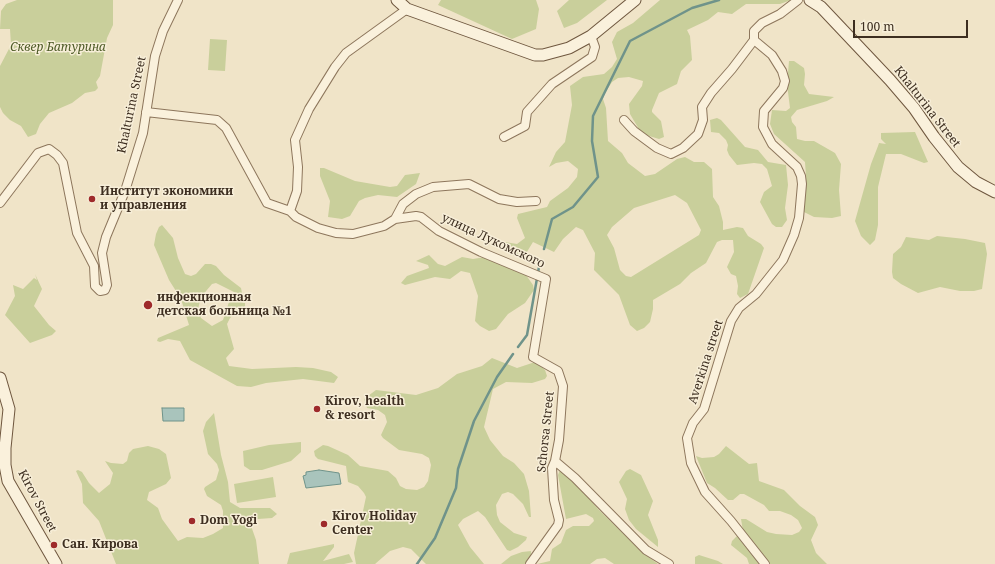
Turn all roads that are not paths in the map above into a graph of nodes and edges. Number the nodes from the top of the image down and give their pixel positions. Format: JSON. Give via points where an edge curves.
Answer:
{"nodes":[{"id":1,"x":178,"y":0,"type":"edge"},
{"id":2,"x":397,"y":0,"type":"edge"},
{"id":3,"x":635,"y":0,"type":"edge"},
{"id":4,"x":798,"y":0,"type":"edge"},
{"id":5,"x":810,"y":0,"type":"edge"},
{"id":6,"x":407,"y":9,"type":"junction"},
{"id":7,"x":591,"y":36,"type":"junction"},
{"id":8,"x":754,"y":40,"type":"junction"},
{"id":9,"x":146,"y":112,"type":"junction"},
{"id":10,"x":624,"y":120,"type":"dead end"},
{"id":11,"x":504,"y":137,"type":"dead end"},
{"id":12,"x":995,"y":192,"type":"edge"},
{"id":13,"x":536,"y":201,"type":"dead end"},
{"id":14,"x":0,"y":203,"type":"edge"},
{"id":15,"x":290,"y":211,"type":"junction"},
{"id":16,"x":395,"y":220,"type":"junction"},
{"id":17,"x":554,"y":368,"type":"joint"},
{"id":18,"x":0,"y":378,"type":"edge"},
{"id":19,"x":556,"y":461,"type":"junction"},
{"id":20,"x":56,"y":564,"type":"edge"},
{"id":21,"x":530,"y":564,"type":"edge"},
{"id":22,"x":669,"y":564,"type":"edge"},
{"id":23,"x":765,"y":564,"type":"edge"}],
"edges":[{"from":1,"to":9,"type":"street","name":"Khalturina Street","via":[[163,31],[155,56]]},
{"from":2,"to":6,"type":"street"},
{"from":3,"to":7,"type":"street"},
{"from":4,"to":8,"type":"street","via":[[780,14],[762,23],[754,31]]},
{"from":5,"to":12,"type":"street","name":"Khalturina Street","via":[[821,7],[890,80],[958,166],[976,182]]},
{"from":6,"to":7,"type":"street","via":[[535,55],[560,52]]},
{"from":6,"to":15,"type":"street","via":[[346,53],[309,109],[295,140],[297,191]]},
{"from":7,"to":11,"type":"street","via":[[595,47],[592,57],[552,84],[527,112],[525,126]]},
{"from":8,"to":10,"type":"street","via":[[710,93],[702,108],[703,120],[698,134],[683,148],[671,154],[657,148]]},
{"from":8,"to":23,"type":"street","name":"Averkina street","via":[[772,55],[785,81],[783,88],[764,111],[763,127],[772,144],[797,167],[801,176],[799,218],[783,260],[756,294],[739,308],[731,322],[704,409],[690,428],[687,446],[691,463],[705,492]]},
{"from":9,"to":14,"type":"street","name":"Khalturina Street","via":[[143,133],[125,191],[102,253],[107,285],[105,290],[100,291],[95,286],[94,266],[77,233],[63,163],[57,155],[49,149],[38,153]]},
{"from":9,"to":15,"type":"street","name":"улица Лукомского","via":[[218,120],[226,128],[267,202]]},
{"from":13,"to":16,"type":"street","via":[[517,202],[499,199],[469,184],[433,186],[403,204]]},
{"from":15,"to":16,"type":"street","name":"улица Лукомского","via":[[296,217],[318,228],[339,233],[368,231]]},
{"from":16,"to":17,"type":"street","name":"улица Лукомского","via":[[421,217],[439,231],[546,279],[533,357]]},
{"from":17,"to":19,"type":"street","name":"Schorsa Street","via":[[558,371],[563,386]]},
{"from":18,"to":20,"type":"street","name":"Kirov Street","via":[[9,409],[5,448],[8,481]]},
{"from":19,"to":21,"type":"street","name":"Schorsa Street","via":[[552,468],[558,525]]},
{"from":19,"to":22,"type":"street","via":[[646,550]]}]}
